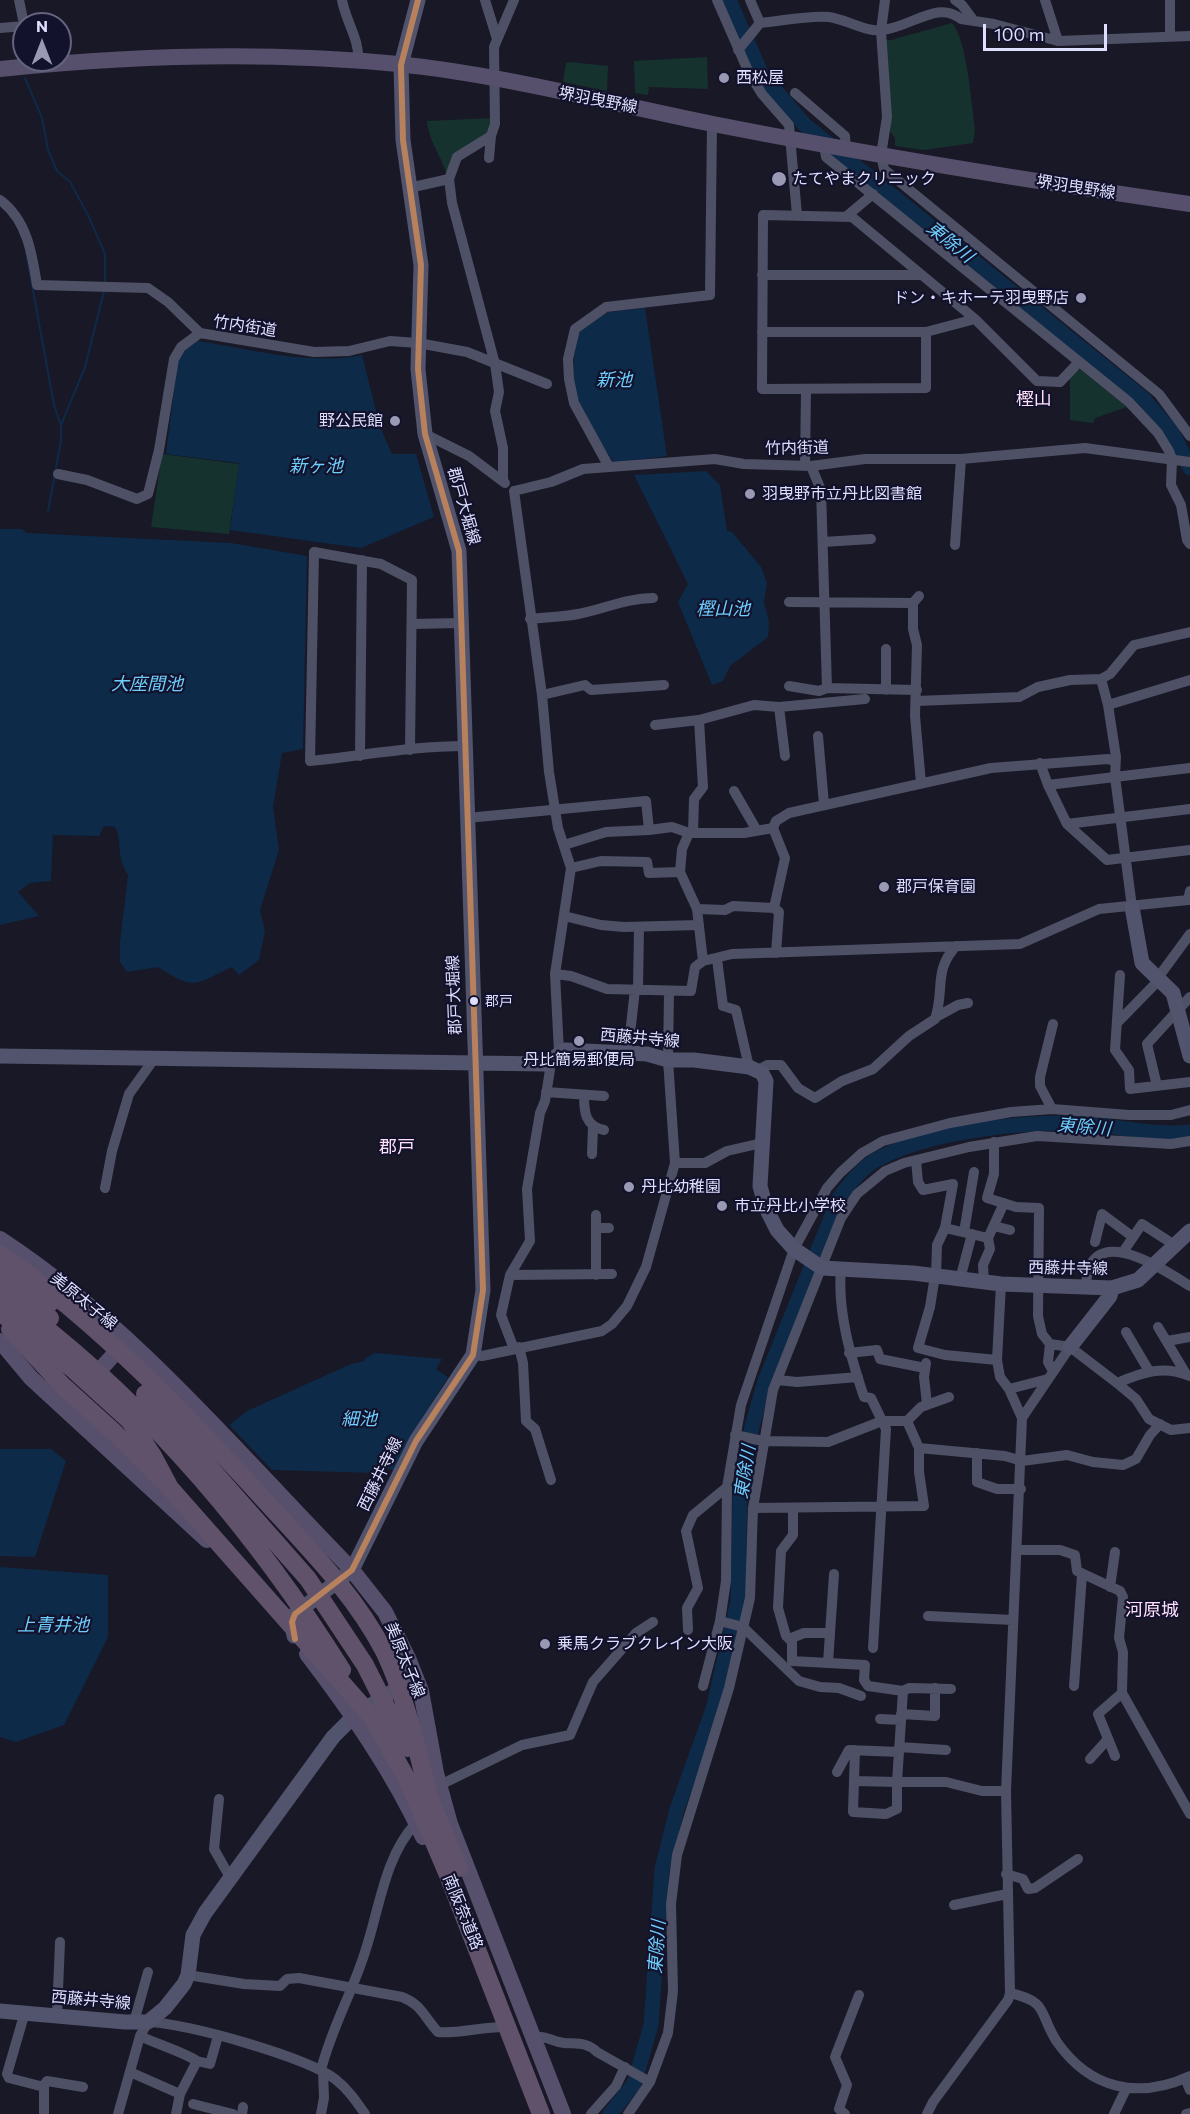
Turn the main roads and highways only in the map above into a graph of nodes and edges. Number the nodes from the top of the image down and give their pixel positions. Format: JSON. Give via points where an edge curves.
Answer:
{"nodes":[{"id":1,"x":418,"y":0,"type":"edge"},
{"id":2,"x":72,"y":61,"type":"edge"},
{"id":3,"x":401,"y":65,"type":"junction"},
{"id":4,"x":1190,"y":204,"type":"edge"},
{"id":5,"x":1132,"y":908,"type":"road end"},
{"id":6,"x":0,"y":1056,"type":"edge"},
{"id":7,"x":1190,"y":1056,"type":"edge"},
{"id":8,"x":474,"y":1062,"type":"junction"},
{"id":9,"x":1190,"y":1231,"type":"edge"},
{"id":10,"x":0,"y":1239,"type":"edge"},
{"id":11,"x":0,"y":1254,"type":"edge"},
{"id":12,"x":0,"y":1265,"type":"edge"},
{"id":13,"x":0,"y":1283,"type":"edge"},
{"id":14,"x":1112,"y":1288,"type":"junction"},
{"id":15,"x":0,"y":1295,"type":"edge"},
{"id":16,"x":0,"y":1312,"type":"edge"},
{"id":17,"x":0,"y":1318,"type":"edge"},
{"id":18,"x":129,"y":1338,"type":"junction"},
{"id":19,"x":0,"y":1341,"type":"edge"},
{"id":20,"x":1070,"y":1347,"type":"road end"},
{"id":21,"x":64,"y":1409,"type":"junction"},
{"id":22,"x":186,"y":1440,"type":"junction"},
{"id":23,"x":170,"y":1488,"type":"junction"},
{"id":24,"x":352,"y":1570,"type":"junction"},
{"id":25,"x":295,"y":1639,"type":"junction"},
{"id":26,"x":408,"y":1658,"type":"junction"},
{"id":27,"x":363,"y":1717,"type":"junction"},
{"id":28,"x":435,"y":1793,"type":"junction"},
{"id":29,"x":0,"y":2011,"type":"edge"},
{"id":30,"x":534,"y":2114,"type":"edge"},
{"id":31,"x":541,"y":2114,"type":"edge"},
{"id":32,"x":555,"y":2114,"type":"edge"},
{"id":33,"x":563,"y":2114,"type":"edge"}],
"edges":[{"from":1,"to":3,"type":"main road","name":"郡戸大堀線"},
{"from":2,"to":3,"type":"main road","name":"堺羽曳野線","via":[[203,55]]},
{"from":3,"to":4,"type":"main road","name":"堺羽曳野線","via":[[495,80],[821,148],[846,145],[872,154]]},
{"from":3,"to":8,"type":"main road","name":"郡戸大堀線","via":[[404,140],[421,265],[417,343],[425,434],[457,542]]},
{"from":5,"to":7,"type":"main road","via":[[1142,963],[1173,993]]},
{"from":6,"to":8,"type":"main road"},
{"from":8,"to":14,"type":"main road","name":"西藤井寺線","via":[[545,1064],[559,1052],[628,1053],[753,1069],[766,1081],[760,1186],[766,1208],[777,1230],[797,1252],[822,1268],[1001,1284]]},
{"from":8,"to":24,"type":"main road","name":"西藤井寺線","via":[[483,1290],[473,1355],[416,1441]]},
{"from":9,"to":14,"type":"main road","name":"西藤井寺線","via":[[1138,1280]]},
{"from":10,"to":18,"type":"main road","name":"美原太子線","via":[[58,1279]]},
{"from":11,"to":28,"type":"highway","bridge":true,"via":[[96,1331],[235,1467],[328,1568],[385,1654]]},
{"from":12,"to":22,"type":"highway","bridge":true,"via":[[92,1340]]},
{"from":13,"to":22,"type":"highway","bridge":true,"via":[[83,1345]]},
{"from":14,"to":20,"type":"main road","via":[[1110,1296]]},
{"from":15,"to":27,"type":"highway","bridge":true,"via":[[58,1338],[139,1409],[237,1521],[318,1632]]},
{"from":16,"to":23,"type":"highway","bridge":true,"via":[[74,1370],[129,1420]]},
{"from":17,"to":23,"type":"highway","bridge":true,"via":[[49,1372]]},
{"from":18,"to":21,"type":"main road"},
{"from":18,"to":24,"type":"main road","name":"美原太子線"},
{"from":19,"to":21,"type":"main road"},
{"from":21,"to":25,"type":"main road","via":[[215,1549]]},
{"from":22,"to":28,"type":"highway","bridge":true,"via":[[301,1570],[350,1638]]},
{"from":23,"to":27,"type":"highway","bridge":true},
{"from":24,"to":25,"type":"main road","name":"西藤井寺線","via":[[295,1614]]},
{"from":24,"to":26,"type":"main road","name":"美原太子線","via":[[385,1612]]},
{"from":25,"to":27,"type":"main road"},
{"from":26,"to":27,"type":"main road","name":"西藤井寺線","via":[[409,1674],[404,1684]]},
{"from":26,"to":28,"type":"main road","name":"美原太子線","via":[[421,1691]]},
{"from":27,"to":29,"type":"main road","name":"西藤井寺線","via":[[333,1737],[197,1925],[188,1975],[174,1998],[141,2027]]},
{"from":27,"to":30,"type":"main road","via":[[462,1923]]},
{"from":27,"to":31,"type":"highway","name":"南阪奈道路","via":[[407,1779]]},
{"from":28,"to":32,"type":"highway","name":"南阪奈道路"},
{"from":28,"to":33,"type":"main road","name":"美原太子線"}]}
